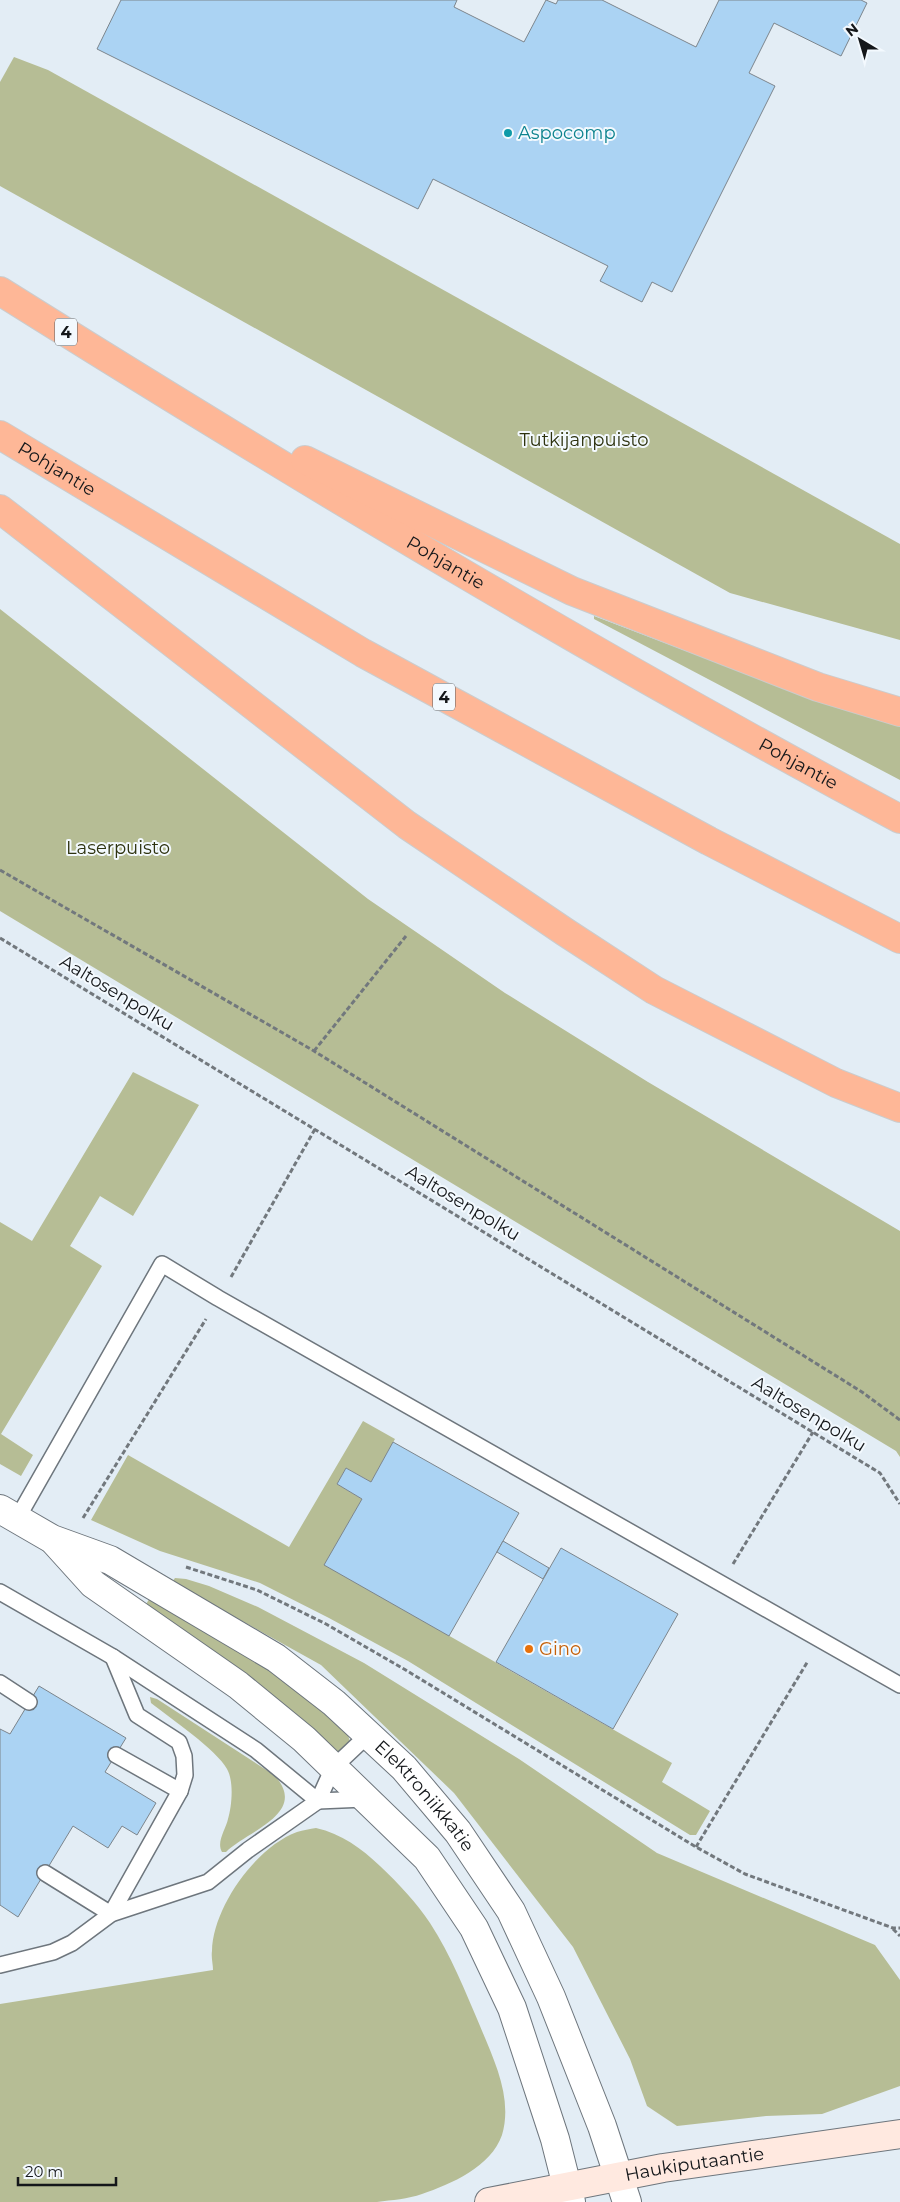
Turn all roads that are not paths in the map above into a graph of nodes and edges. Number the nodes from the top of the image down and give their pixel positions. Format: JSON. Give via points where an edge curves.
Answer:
{"nodes":[{"id":1,"x":0,"y":292,"type":"edge"},
{"id":2,"x":131,"y":373,"type":"junction"},
{"id":3,"x":0,"y":435,"type":"edge"},
{"id":4,"x":0,"y":509,"type":"edge"},
{"id":5,"x":900,"y":712,"type":"edge"},
{"id":6,"x":900,"y":819,"type":"edge"},
{"id":7,"x":900,"y":939,"type":"edge"},
{"id":8,"x":836,"y":1083,"type":"junction"},
{"id":9,"x":900,"y":1108,"type":"edge"},
{"id":10,"x":900,"y":1126,"type":"edge"},
{"id":11,"x":9,"y":1514,"type":"edge"},
{"id":12,"x":52,"y":1539,"type":"junction"},
{"id":13,"x":0,"y":1592,"type":"edge"},
{"id":14,"x":113,"y":1657,"type":"junction"},
{"id":15,"x":0,"y":1683,"type":"edge"},
{"id":16,"x":900,"y":1685,"type":"edge"},
{"id":17,"x":29,"y":1702,"type":"dead end"},
{"id":18,"x":369,"y":1734,"type":"junction"},
{"id":19,"x":116,"y":1755,"type":"dead end"},
{"id":20,"x":334,"y":1768,"type":"junction"},
{"id":21,"x":180,"y":1791,"type":"junction"},
{"id":22,"x":366,"y":1799,"type":"junction"},
{"id":23,"x":318,"y":1801,"type":"junction"},
{"id":24,"x":45,"y":1873,"type":"dead end"},
{"id":25,"x":111,"y":1914,"type":"junction"},
{"id":26,"x":0,"y":1965,"type":"edge"},
{"id":27,"x":900,"y":2134,"type":"edge"},
{"id":28,"x":622,"y":2190,"type":"edge"},
{"id":29,"x":569,"y":2194,"type":"edge"},
{"id":30,"x":489,"y":2202,"type":"edge"}],
"edges":[{"from":1,"to":2,"type":"highway","name":"Pohjantie","number":"4"},
{"from":2,"to":5,"type":"highway","via":[[572,591],[818,687]]},
{"from":2,"to":6,"type":"highway","name":"Pohjantie","number":"4","via":[[422,550],[761,744]]},
{"from":3,"to":7,"type":"highway","name":"Pohjantie","number":"4","via":[[363,653],[709,841]]},
{"from":4,"to":8,"type":"highway","via":[[407,825],[654,990]]},
{"from":8,"to":9,"type":"highway"},
{"from":8,"to":10,"type":"highway"},
{"from":11,"to":12,"type":"street","name":"Elektroniikkatie"},
{"from":11,"to":16,"type":"lane","via":[[162,1264]]},
{"from":12,"to":18,"type":"street","name":"Elektroniikkatie","via":[[110,1560],[276,1658]]},
{"from":12,"to":20,"type":"street","name":"Elektroniikkatie","via":[[93,1584],[238,1684]]},
{"from":13,"to":14,"type":"lane"},
{"from":14,"to":21,"type":"lane","via":[[137,1715],[179,1742],[186,1775]]},
{"from":14,"to":23,"type":"lane","via":[[256,1750]]},
{"from":15,"to":17,"type":"lane"},
{"from":18,"to":20,"type":"lane"},
{"from":18,"to":28,"type":"street","name":"Elektroniikkatie","via":[[404,1768],[458,1832],[511,1912],[551,1997],[602,2126]]},
{"from":19,"to":21,"type":"lane"},
{"from":20,"to":22,"type":"street","name":"Elektroniikkatie"},
{"from":20,"to":23,"type":"lane"},
{"from":21,"to":25,"type":"lane"},
{"from":22,"to":23,"type":"lane"},
{"from":22,"to":29,"type":"street","name":"Elektroniikkatie","via":[[427,1858],[474,1928],[512,2008],[555,2139]]},
{"from":23,"to":25,"type":"lane","via":[[208,1882]]},
{"from":24,"to":25,"type":"lane"},
{"from":25,"to":26,"type":"lane","via":[[59,1949]]},
{"from":27,"to":28,"type":"main road","name":"Haukiputaantie","via":[[673,2167]]},
{"from":28,"to":29,"type":"main road","name":"Haukiputaantie"},
{"from":29,"to":30,"type":"main road","name":"Haukiputaantie"}]}
